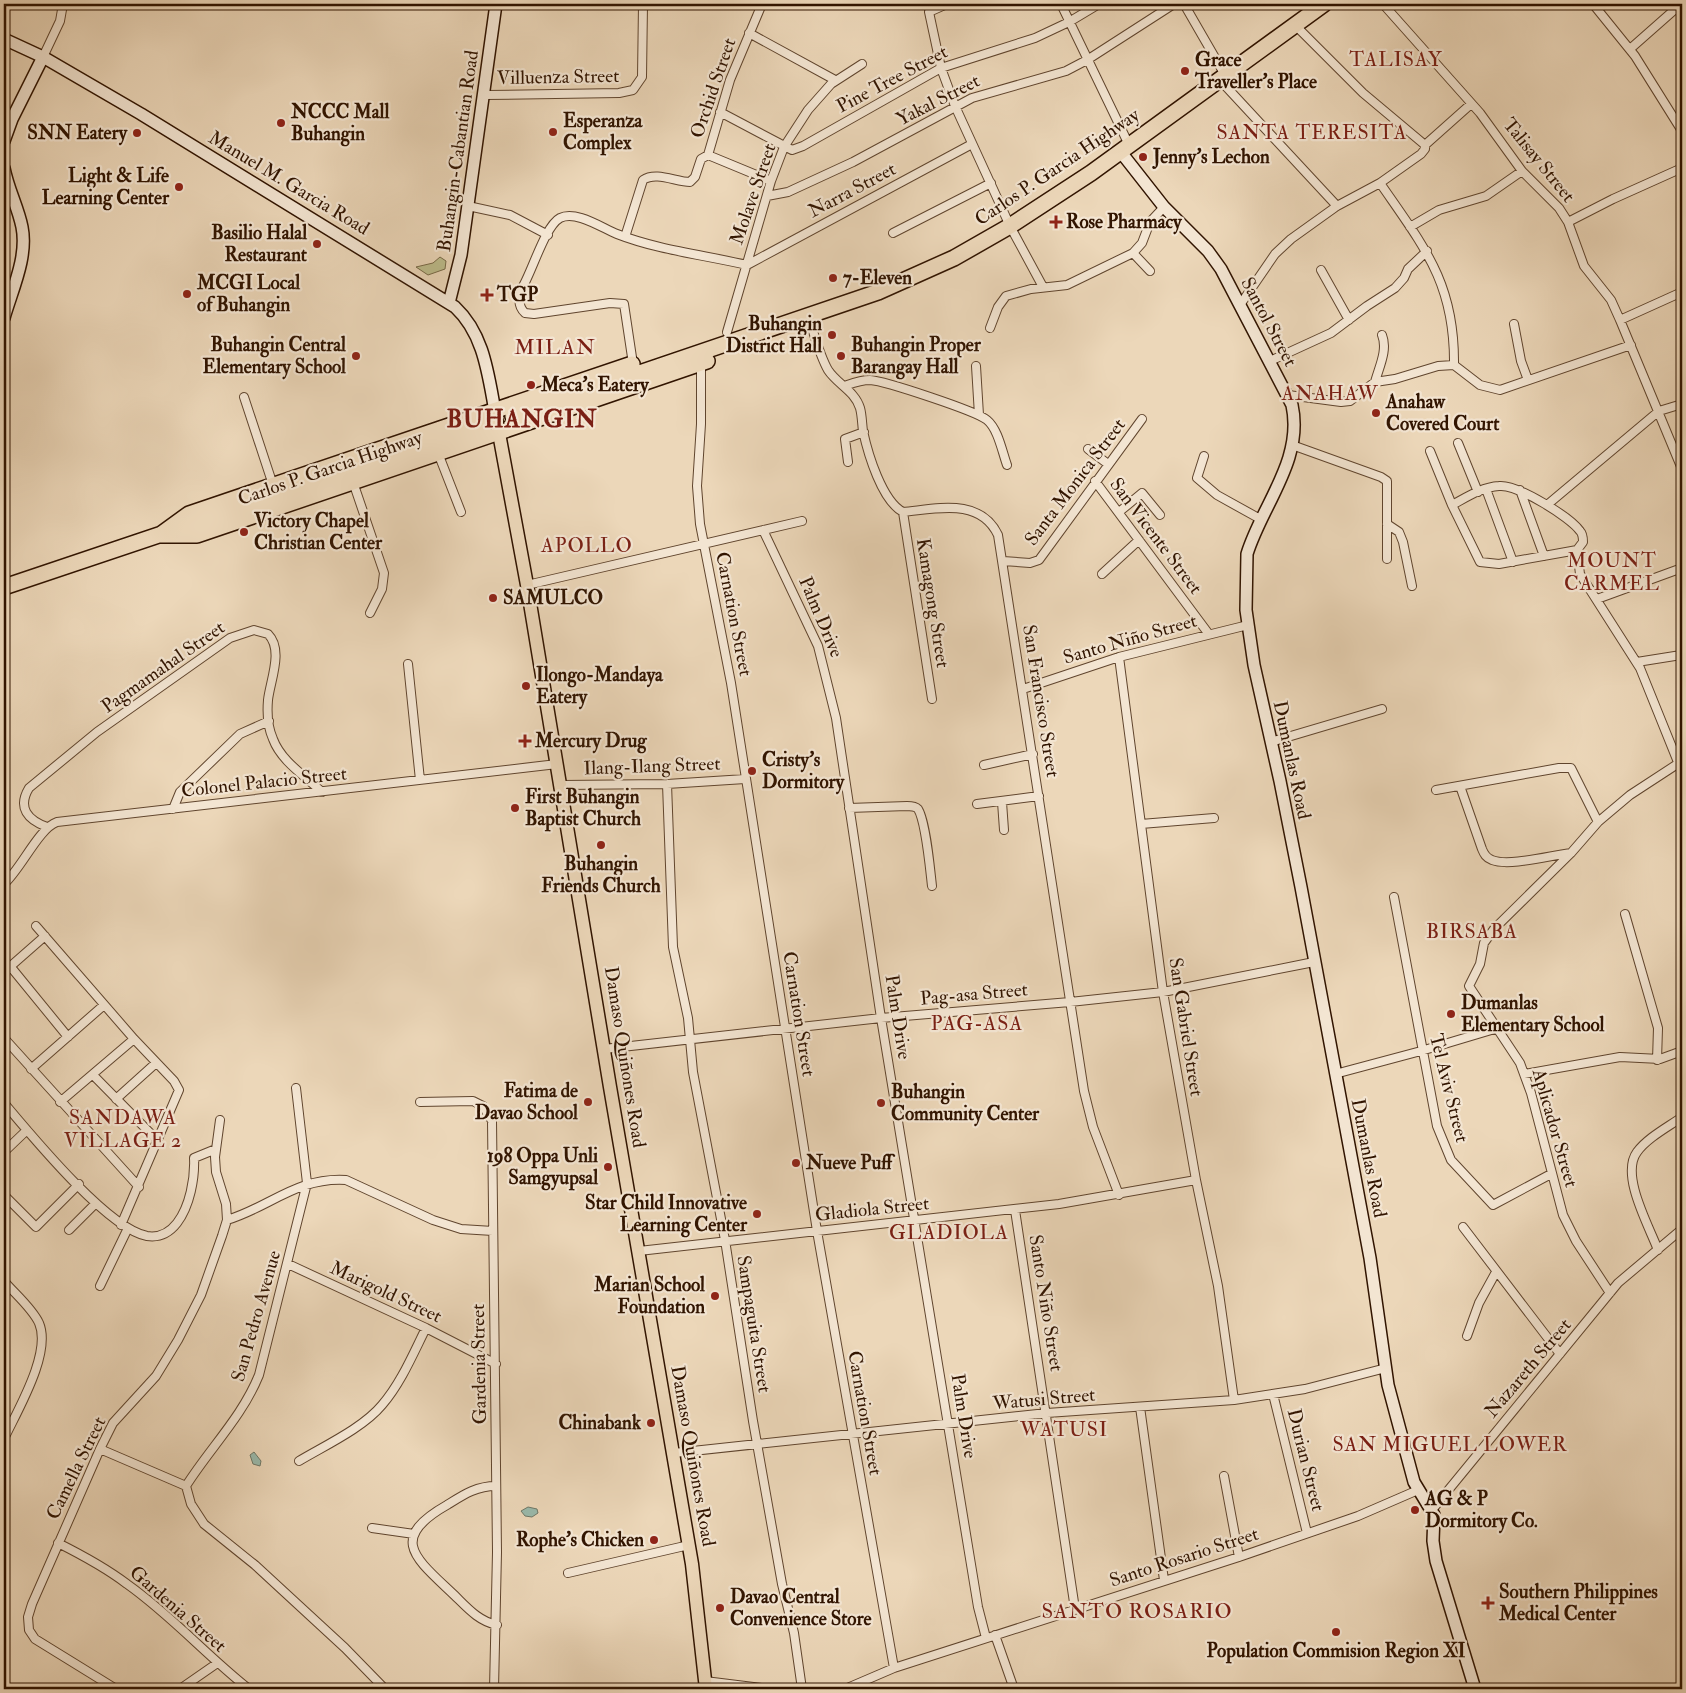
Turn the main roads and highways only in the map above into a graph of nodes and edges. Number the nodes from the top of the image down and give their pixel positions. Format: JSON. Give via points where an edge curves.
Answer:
{"nodes":[{"id":1,"x":496,"y":4,"type":"edge"},
{"id":2,"x":1324,"y":4,"type":"edge"},
{"id":3,"x":4,"y":40,"type":"edge"},
{"id":4,"x":43,"y":57,"type":"junction"},
{"id":5,"x":4,"y":141,"type":"edge"},
{"id":6,"x":1125,"y":148,"type":"junction"},
{"id":7,"x":4,"y":168,"type":"edge"},
{"id":8,"x":449,"y":303,"type":"junction"},
{"id":9,"x":4,"y":318,"type":"edge"},
{"id":10,"x":790,"y":322,"type":"junction"},
{"id":11,"x":495,"y":412,"type":"junction"},
{"id":12,"x":513,"y":416,"type":"tunnel mouth"},
{"id":13,"x":480,"y":427,"type":"tunnel mouth"},
{"id":14,"x":498,"y":430,"type":"junction"},
{"id":15,"x":160,"y":535,"type":"junction"},
{"id":16,"x":4,"y":587,"type":"edge"},
{"id":17,"x":1248,"y":625,"type":"joint"},
{"id":18,"x":706,"y":1685,"type":"edge"},
{"id":19,"x":1475,"y":1689,"type":"edge"}],
"edges":[{"from":1,"to":8,"type":"main road","name":"Buhangin-Cabantian Road","via":[[458,270]]},
{"from":2,"to":6,"type":"highway","name":"Carlos P. Garcia Highway"},
{"from":3,"to":4,"type":"main road","name":"Manuel M. Garcia Road"},
{"from":4,"to":5,"type":"main road"},
{"from":4,"to":8,"type":"main road","name":"Manuel M. Garcia Road","via":[[182,138]]},
{"from":6,"to":10,"type":"highway","name":"Carlos P. Garcia Highway","via":[[1010,226],[954,258],[878,292]]},
{"from":6,"to":17,"type":"main road","name":"Santol Street","via":[[1164,207],[1208,251],[1221,269],[1288,395],[1294,416],[1292,445],[1246,560]]},
{"from":7,"to":9,"type":"main road","via":[[24,240],[21,262]]},
{"from":8,"to":11,"type":"main road","name":"Manuel M. Garcia Road","via":[[468,320],[477,339]]},
{"from":10,"to":11,"type":"highway","name":"Carlos P. Garcia Highway","via":[[749,325]]},
{"from":10,"to":12,"type":"highway","name":"Carlos P. Garcia Highway"},
{"from":10,"to":14,"type":"highway","name":"Carlos P. Garcia Highway","via":[[756,344]]},
{"from":11,"to":14,"type":"main road","name":"Damaso Quiñones Road","bridge":true},
{"from":11,"to":15,"type":"highway","name":"Carlos P. Garcia Highway","via":[[190,514]]},
{"from":13,"to":15,"type":"highway","name":"Carlos P. Garcia Highway"},
{"from":14,"to":15,"type":"highway","name":"Carlos P. Garcia Highway","via":[[197,535]]},
{"from":14,"to":18,"type":"main road","name":"Damaso Quiñones Road","via":[[674,1453]]},
{"from":15,"to":16,"type":"highway","name":"Carlos P. Garcia Highway"},
{"from":17,"to":19,"type":"main road","name":"Dumanlas Road","via":[[1370,1258],[1391,1402],[1418,1490],[1432,1510],[1438,1566]]}]}
